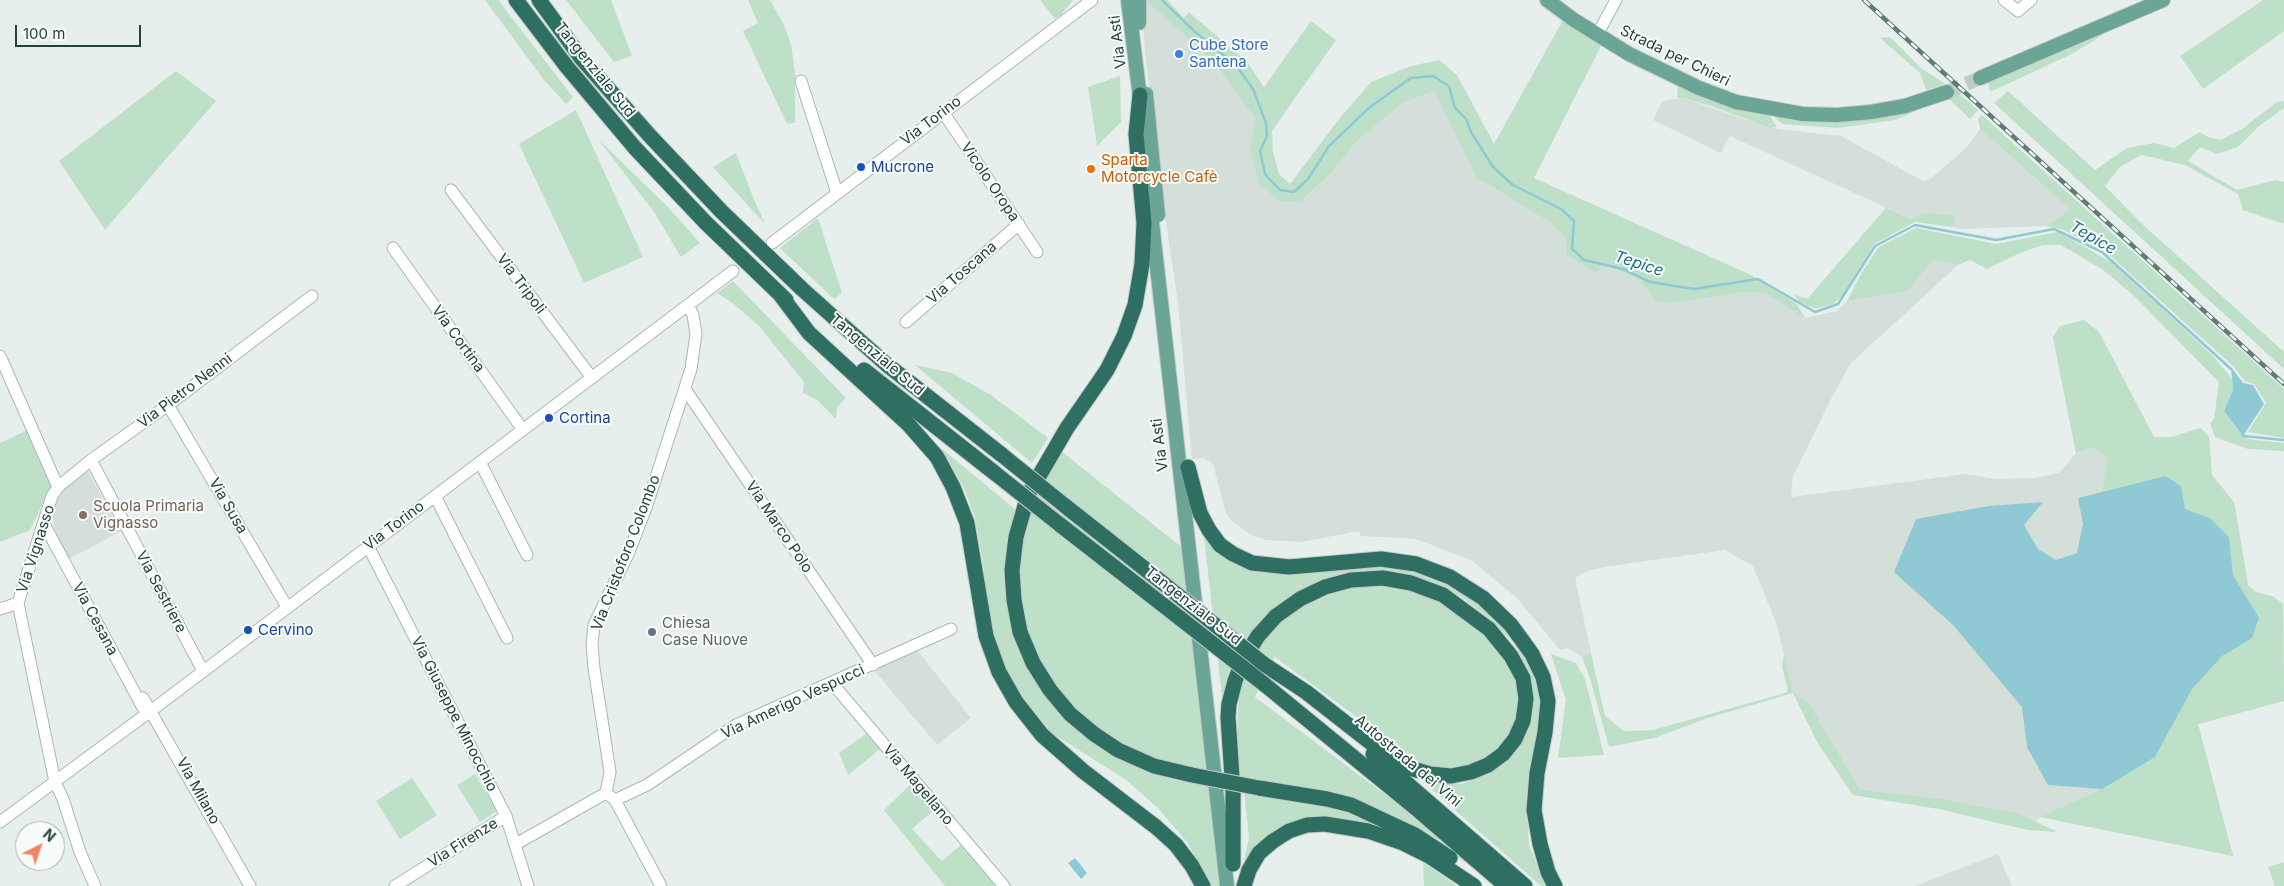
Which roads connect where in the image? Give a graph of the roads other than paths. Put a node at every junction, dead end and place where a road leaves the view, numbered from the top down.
1 (516, 0) edge
2 (539, 0) edge
3 (1084, 0) edge
4 (1131, 0) edge
5 (1547, 0) edge
6 (1616, 0) edge
7 (2004, 0) edge
8 (2031, 0) edge
9 (2163, 0) edge
10 (1597, 35) junction
11 (1980, 78) tunnel mouth
12 (801, 81) dead end
13 (1947, 92) tunnel mouth
14 (1140, 95) junction
15 (943, 112) junction
16 (451, 190) dead end
17 (837, 193) junction
18 (1019, 224) junction
19 (772, 243) dead end
20 (393, 248) dead end
21 (1037, 252) dead end
22 (733, 271) dead end
23 (779, 294) junction
24 (312, 296) dead end
25 (688, 305) junction
26 (906, 322) dead end
27 (0, 356) edge
28 (592, 378) junction
29 (685, 389) junction
30 (168, 405) junction
31 (523, 430) junction
32 (91, 460) junction
33 (480, 462) junction
34 (1188, 467) junction
35 (58, 487) junction
36 (435, 496) junction
37 (44, 524) junction
38 (368, 546) junction
39 (527, 555) dead end
40 (18, 603) junction
41 (287, 607) junction
42 (0, 609) edge
43 (952, 629) dead end
44 (507, 638) dead end
45 (873, 665) junction
46 (1265, 665) junction
47 (203, 671) junction
48 (832, 684) junction
49 (1264, 684) joint
50 (143, 698) dead end
51 (149, 712) junction
52 (55, 782) junction
53 (610, 796) junction
54 (506, 816) junction
55 (0, 822) edge
56 (516, 844) junction
57 (1233, 864) junction
58 (95, 886) edge
59 (250, 886) edge
60 (395, 886) edge
61 (528, 886) edge
62 (660, 886) edge
63 (1004, 886) edge
64 (1203, 886) edge
65 (1227, 886) edge
66 (1236, 886) edge
67 (1244, 886) edge
68 (1474, 886) edge
69 (1487, 886) edge
70 (1506, 886) edge
71 (1525, 886) edge
72 (1555, 886) edge

1 - 23 highway, Tangenziale Sud
2 - 46 highway, Tangenziale Sud, bridge
3 - 15 street, Via Torino
4 - 14 main road, Via Asti
4 - 34 main road, Via Asti
5 - 10 main road, Strada per Chieri
6 - 10 street
7 - 8 street
9 - 11 main road
10 - 13 main road, Strada per Chieri
12 - 17 street
14 - 65 main road, Via Asti
14 - 69 highway, bridge
15 - 17 street, Via Torino
15 - 18 street, Vicolo Oropa
16 - 28 street, Via Tripoli
17 - 19 street, Via Torino
18 - 21 street, Vicolo Oropa
18 - 26 street, Via Toscana
20 - 31 street, Via Cortina
22 - 25 street, Via Torino
23 - 49 highway, Tangenziale Sud, bridge
23 - 64 highway
24 - 30 street, Via Pietro Nenni
25 - 28 street, Via Torino
25 - 29 street, Via Cristoforo Colombo
27 - 35 street, Via Vignasso
28 - 31 street, Via Torino
29 - 45 street, Via Marco Polo
29 - 53 street, Via Cristoforo Colombo
30 - 32 street, Via Pietro Nenni
30 - 41 street, Via Susa
31 - 33 street, Via Torino
32 - 35 street, Via Pietro Nenni
32 - 47 street, Via Sestriere
33 - 36 street, Via Torino
33 - 39 street
34 - 57 main road, Via Asti
34 - 72 highway
35 - 37 street, Via Vignasso
36 - 38 street, Via Torino
36 - 44 street
37 - 40 street, Via Vignasso
37 - 51 street, Via Cesana
38 - 41 street, Via Torino
38 - 54 street, Via Giuseppe Minocchio
40 - 42 street
40 - 52 street, Via Vignasso
41 - 47 street, Via Torino
43 - 45 street, Via Amerigo Vespucci
45 - 48 street, Via Amerigo Vespucci
46 - 57 highway
46 - 71 highway, Autostrada dei Vini
47 - 51 street, Via Torino
48 - 53 street, Via Amerigo Vespucci
48 - 63 street, Via Magellano
49 - 70 highway, Autostrada dei Vini
50 - 51 street, Via Milano
51 - 52 street, Via Torino
51 - 59 street, Via Milano
52 - 55 street, Via Torino
52 - 58 street, Via Vignasso
53 - 56 street
53 - 62 street
54 - 56 street, Via Giuseppe Minocchio
54 - 60 street, Via Firenze
56 - 61 street, Via Giuseppe Minocchio
57 - 66 main road, Via Asti
67 - 68 highway

